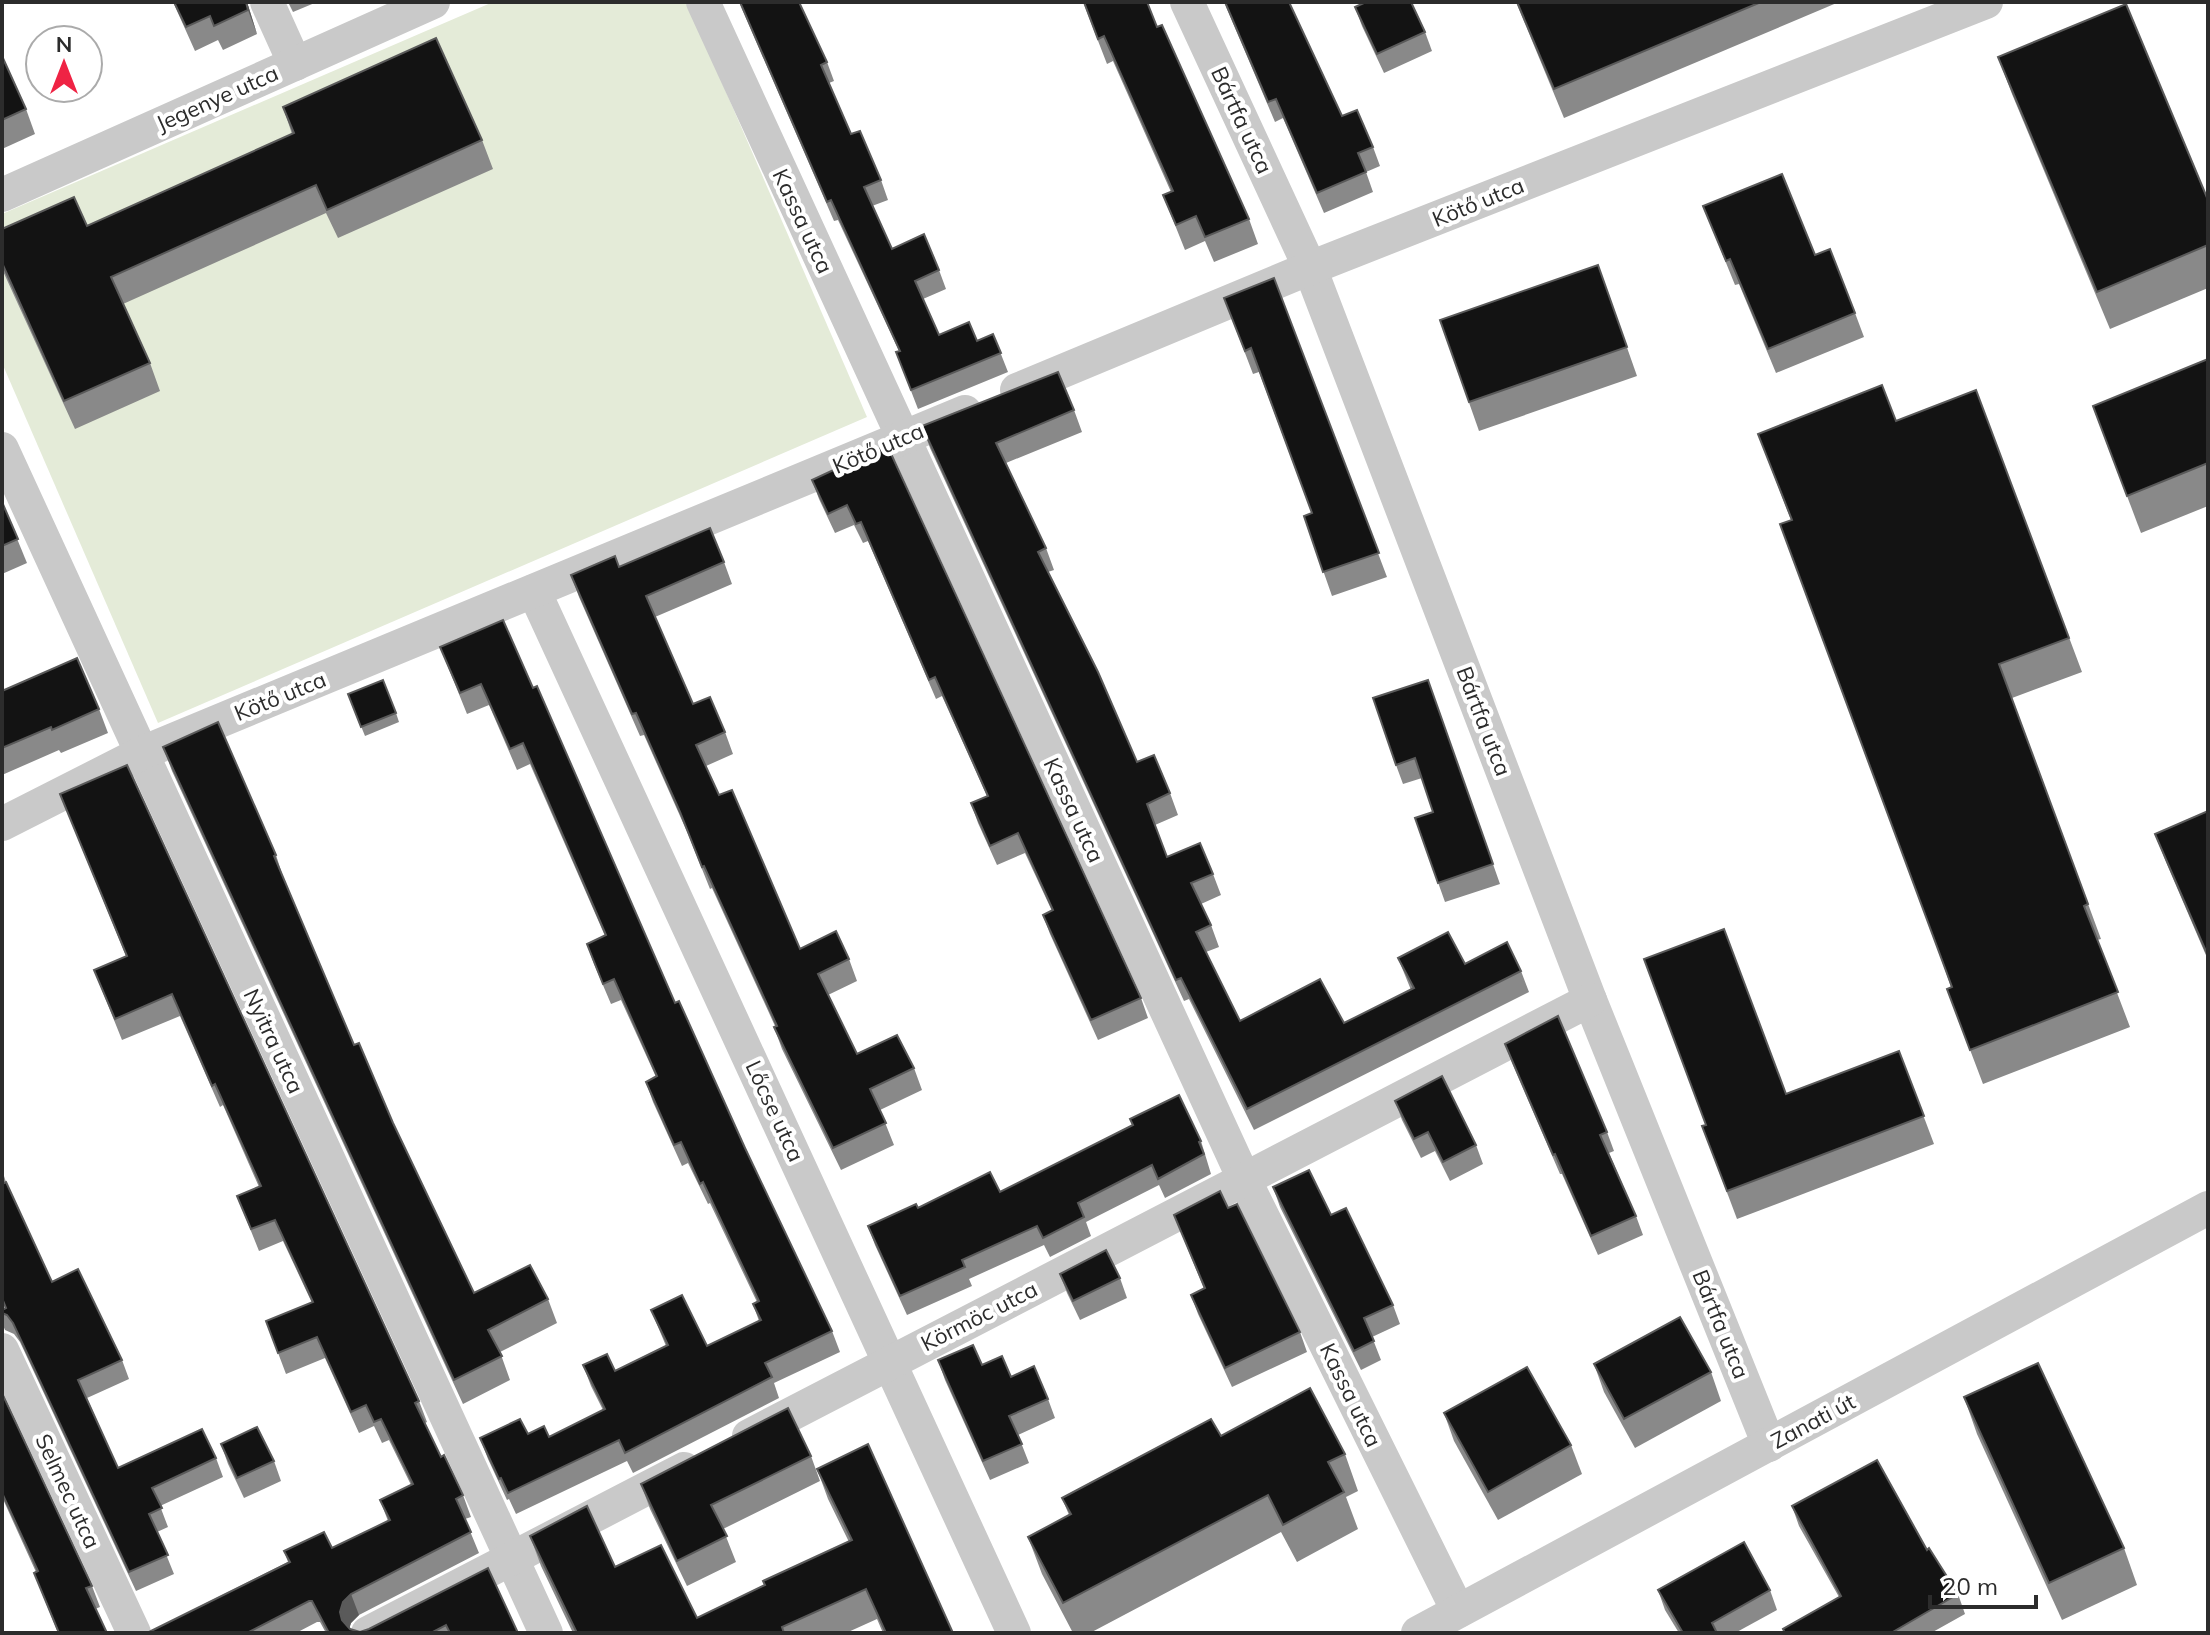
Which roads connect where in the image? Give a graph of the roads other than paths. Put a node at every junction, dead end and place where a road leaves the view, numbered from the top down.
1 (267, 2) edge
2 (433, 2) edge
3 (703, 2) edge
4 (1187, 2) edge
5 (1986, 2) edge
6 (295, 64) junction
7 (2, 195) edge
8 (1310, 268) junction
9 (902, 438) junction
10 (2, 449) edge
11 (534, 591) junction
12 (142, 753) junction
13 (2, 824) edge
14 (1590, 1000) junction
15 (1244, 1179) junction
16 (2208, 1208) edge
17 (2, 1350) edge
18 (891, 1362) junction
19 (1769, 1445) junction
20 (512, 1559) junction
21 (1458, 1611) junction
22 (134, 1633) edge
23 (368, 1633) edge
24 (546, 1633) edge
25 (1014, 1633) edge
26 (1418, 1633) edge

1 - 6 street
2 - 6 street, Jegenye utca
3 - 9 street, Kassa utca
4 - 8 street, Bártfa utca
5 - 8 street, Kötő utca
6 - 7 street, Jegenye utca
8 - 9 street, Kötő utca
8 - 14 street, Bártfa utca
9 - 11 street, Kötő utca
9 - 15 street, Kassa utca
10 - 12 street, Nyitra utca
11 - 12 street, Kötő utca
11 - 18 street, Lőcse utca
12 - 13 street, Kötő utca
12 - 20 street, Nyitra utca
14 - 15 street, Körmöc utca
14 - 19 street, Bártfa utca
15 - 18 street, Körmöc utca
15 - 21 street, Kassa utca
16 - 19 street, Zanati út
17 - 22 street, Selmec utca
18 - 20 street, Körmöc utca
18 - 25 street, Lőcse utca
19 - 21 street, Zanati út
20 - 23 street, Körmöc utca
20 - 24 street, Nyitra utca
21 - 26 street, Zanati út

